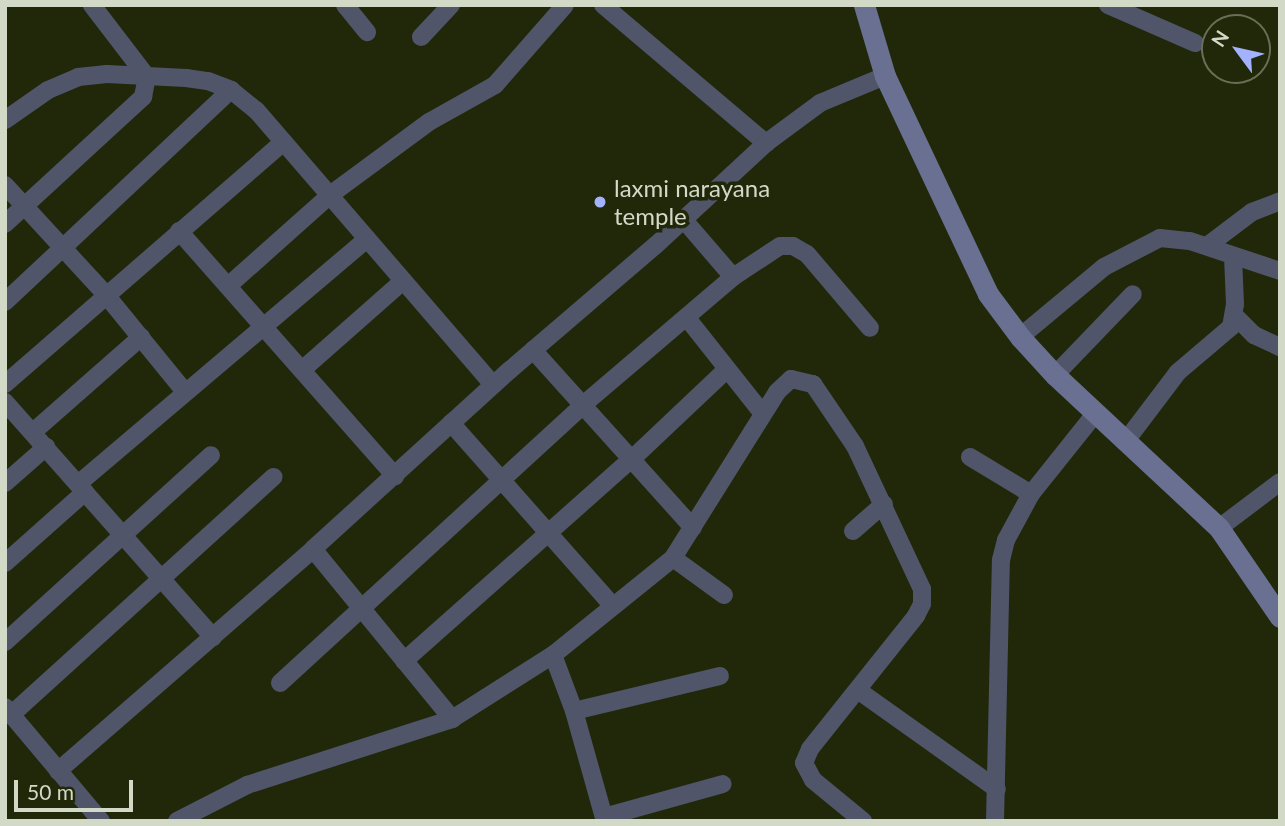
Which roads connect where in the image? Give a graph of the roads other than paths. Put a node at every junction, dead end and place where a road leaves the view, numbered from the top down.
1 (92, 5) edge
2 (345, 5) edge
3 (451, 5) edge
4 (565, 5) edge
5 (603, 5) edge
6 (864, 5) edge
7 (1108, 5) edge
8 (367, 33) dead end
9 (421, 37) dead end
10 (1195, 43) dead end
11 (884, 71) junction
12 (146, 77) junction
13 (231, 90) junction
14 (5, 120) edge
15 (283, 142) junction
16 (766, 143) junction
17 (5, 184) edge
18 (331, 195) junction
19 (1280, 201) edge
20 (25, 206) junction
21 (684, 220) junction
22 (5, 223) edge
23 (179, 231) junction
24 (367, 239) junction
25 (1207, 246) junction
26 (64, 249) junction
27 (1233, 256) junction
28 (1280, 271) edge
29 (733, 277) junction
30 (404, 281) junction
31 (228, 286) junction
32 (1132, 294) dead end
33 (106, 295) junction
34 (5, 302) edge
35 (1235, 316) junction
36 (687, 318) junction
37 (264, 326) junction
38 (870, 328) dead end
39 (141, 337) junction
40 (1020, 337) junction
41 (1280, 346) edge
42 (533, 350) junction
43 (727, 369) junction
44 (302, 370) junction
45 (1055, 374) junction
46 (5, 384) edge
47 (493, 385) junction
48 (186, 392) junction
49 (5, 402) edge
50 (584, 404) junction
51 (763, 414) junction
52 (1094, 415) junction
53 (452, 424) junction
54 (33, 432) junction
55 (1125, 442) junction
56 (46, 447) junction
57 (211, 455) dead end
58 (970, 457) dead end
59 (633, 458) junction
60 (394, 476) junction
61 (273, 477) dead end
62 (502, 480) junction
63 (5, 482) edge
64 (1280, 482) edge
65 (82, 488) junction
66 (1031, 494) junction
67 (884, 504) junction
68 (693, 528) junction
69 (1219, 528) junction
70 (853, 531) dead end
71 (121, 534) junction
72 (548, 534) junction
73 (313, 549) junction
74 (673, 558) junction
75 (5, 563) edge
76 (163, 580) junction
77 (724, 594) dead end
78 (612, 605) junction
79 (362, 608) junction
80 (1280, 617) edge
81 (213, 637) junction
82 (5, 642) edge
83 (553, 655) junction
84 (404, 661) junction
85 (720, 676) dead end
86 (280, 683) dead end
87 (859, 691) junction
88 (8, 711) edge
89 (574, 711) junction
90 (452, 719) junction
91 (58, 771) junction
92 (723, 784) dead end
93 (997, 789) junction
94 (207, 815) edge
95 (605, 819) edge
96 (101, 821) edge
97 (177, 821) edge
98 (863, 821) edge
99 (995, 821) edge

1 - 12 street
2 - 8 street
3 - 9 street
4 - 18 street
5 - 16 street
6 - 11 street
7 - 10 street
11 - 16 street
11 - 40 street
12 - 13 street
12 - 14 street
12 - 20 street
13 - 15 street
13 - 26 street
15 - 18 street
15 - 23 street
16 - 21 street
17 - 20 street
18 - 24 street
18 - 31 street
19 - 25 street
20 - 22 street
20 - 26 street
21 - 29 street
21 - 42 street
23 - 31 street
23 - 33 street
24 - 30 street
24 - 37 street
25 - 27 street
25 - 40 street
26 - 33 street
26 - 34 street
27 - 28 street
27 - 35 street
29 - 36 street
29 - 38 street
30 - 44 street
30 - 47 street
31 - 37 street
32 - 45 street
33 - 39 street
33 - 46 street
35 - 41 street
35 - 55 street
36 - 43 street
36 - 50 street
37 - 44 street
37 - 48 street
39 - 48 street
39 - 54 street
40 - 45 street
42 - 47 street
42 - 50 street
43 - 51 street
43 - 59 street
44 - 60 street
45 - 52 street
47 - 53 street
48 - 65 street
49 - 54 street
50 - 59 street
50 - 62 street
51 - 67 street
51 - 68 street
52 - 55 street
52 - 66 street
53 - 60 street
53 - 62 street
54 - 56 street
55 - 69 street
56 - 63 street
56 - 65 street
57 - 71 street
58 - 66 street
59 - 68 street
59 - 72 street
60 - 73 street
61 - 76 street
62 - 72 street
62 - 79 street
64 - 69 street
65 - 71 street
65 - 75 street
66 - 93 street
67 - 70 street
67 - 87 street
68 - 74 street
69 - 80 street
71 - 76 street
71 - 82 street
72 - 78 street
72 - 84 street
73 - 79 street
73 - 81 street
74 - 77 street
74 - 78 street
76 - 81 street
76 - 88 street
78 - 83 street
79 - 84 street
79 - 86 street
81 - 91 street
83 - 89 street
83 - 90 street
84 - 90 street
85 - 89 street
87 - 93 street
87 - 98 street
88 - 91 street
89 - 95 street
90 - 94 street
91 - 96 street
92 - 95 street
93 - 99 street
94 - 97 street

